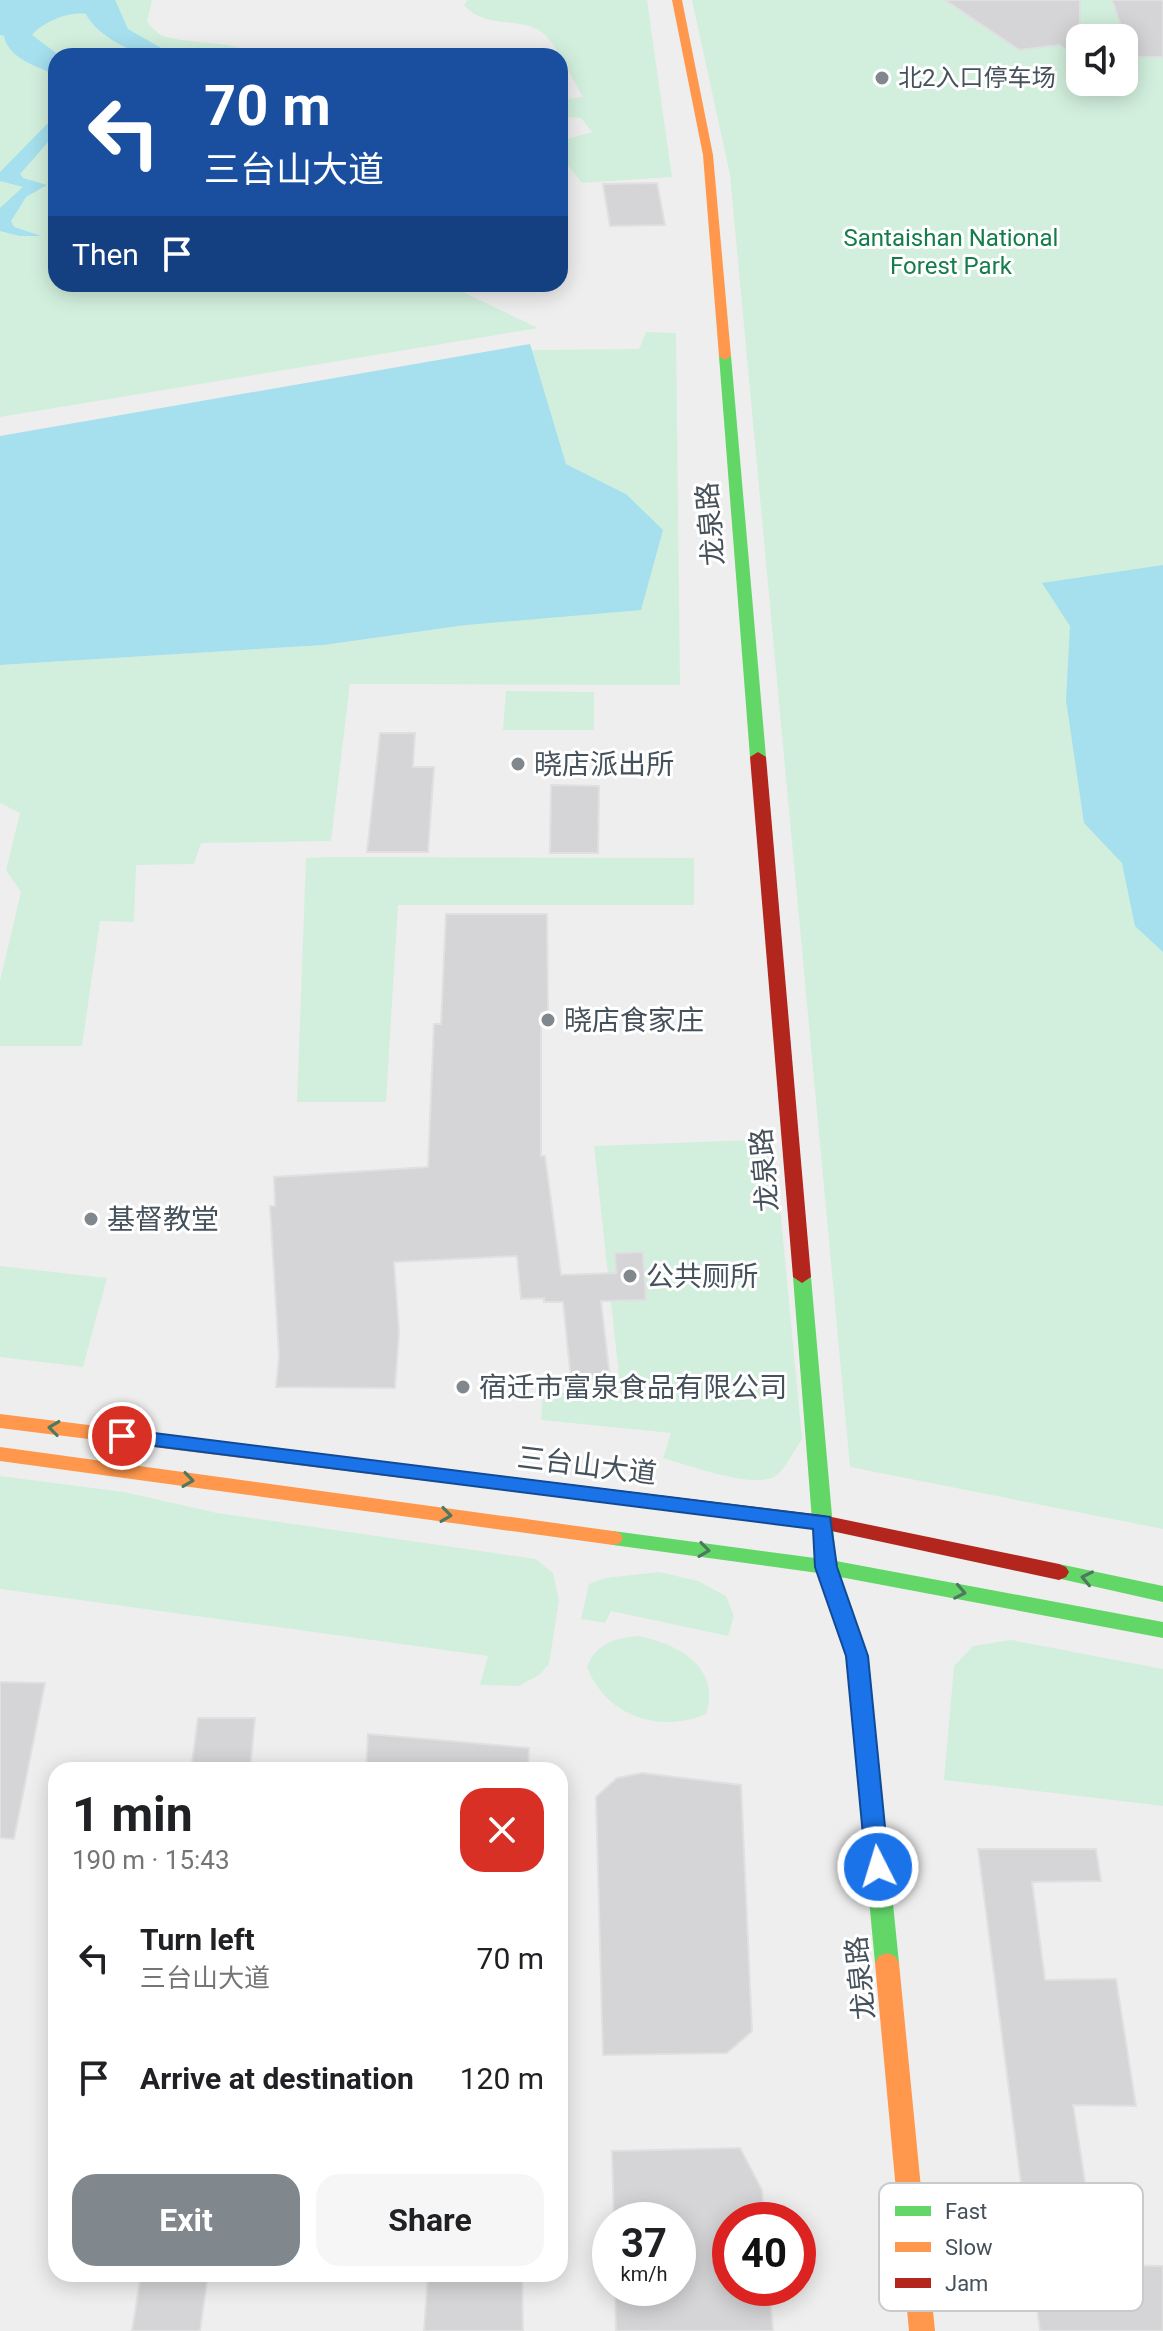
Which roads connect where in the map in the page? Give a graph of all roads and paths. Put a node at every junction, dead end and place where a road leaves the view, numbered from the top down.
1 (677, 0) edge
2 (0, 1421) edge
3 (0, 1454) edge
4 (822, 1522) junction
5 (826, 1567) junction
6 (1163, 1594) edge
7 (1163, 1630) edge
8 (908, 2183) edge
9 (920, 2311) edge
10 (922, 2331) edge

1 - 4 street, 龙泉路
4 -> 2 street, 三台山大道
3 -> 5 street
4 - 5 street, 龙泉路
6 -> 4 street, 三台山大道
5 -> 7 street
5 - 8 street, 龙泉路
9 - 10 street, 龙泉路

